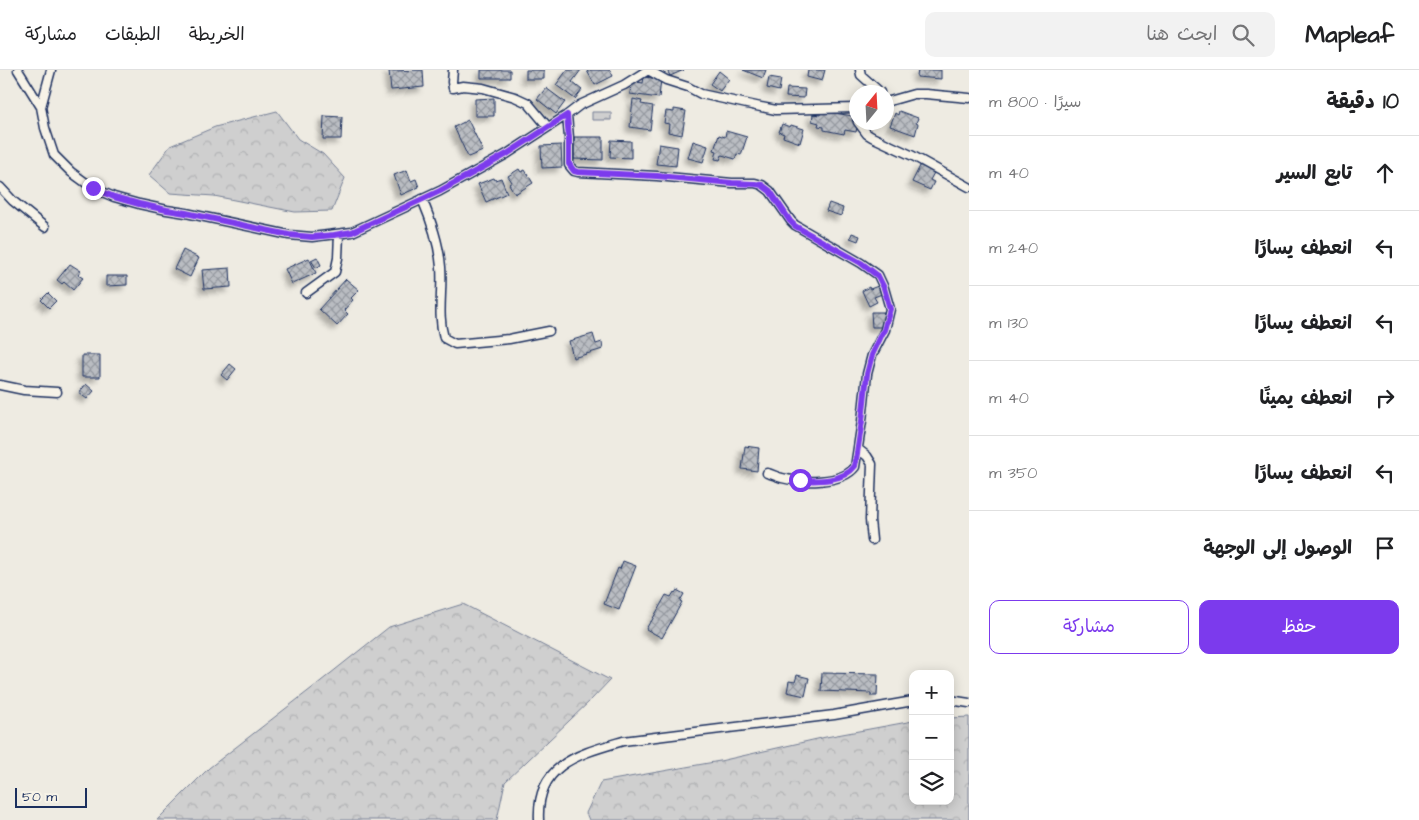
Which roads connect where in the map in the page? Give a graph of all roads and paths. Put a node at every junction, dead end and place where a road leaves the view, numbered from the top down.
1 (18, 70) edge
2 (51, 70) edge
3 (453, 70) edge
4 (648, 70) edge
5 (860, 70) edge
6 (872, 85) edge
7 (969, 98) edge
8 (894, 99) edge
9 (41, 107) junction
10 (849, 108) edge
11 (567, 115) junction
12 (548, 127) junction
13 (864, 130) edge
14 (0, 187) edge
15 (969, 187) edge
16 (422, 198) junction
17 (45, 227) dead end
18 (339, 234) junction
19 (306, 293) dead end
20 (549, 331) dead end
21 (0, 384) edge
22 (57, 392) dead end
23 (858, 449) junction
24 (767, 473) dead end
25 (872, 540) dead end
26 (954, 701) edge
27 (909, 702) edge
28 (969, 703) edge
29 (539, 820) edge

1 - 9 street
2 - 9 street
3 - 12 street
4 - 10 street
4 - 11 street
5 - 6 street
7 - 8 street
9 - 18 street
11 - 12 street
11 - 23 street
12 - 16 street
13 - 15 street
14 - 17 street
16 - 18 street
16 - 20 street
18 - 19 street
21 - 22 street
23 - 24 street
23 - 25 street
26 - 28 street
27 - 29 street

